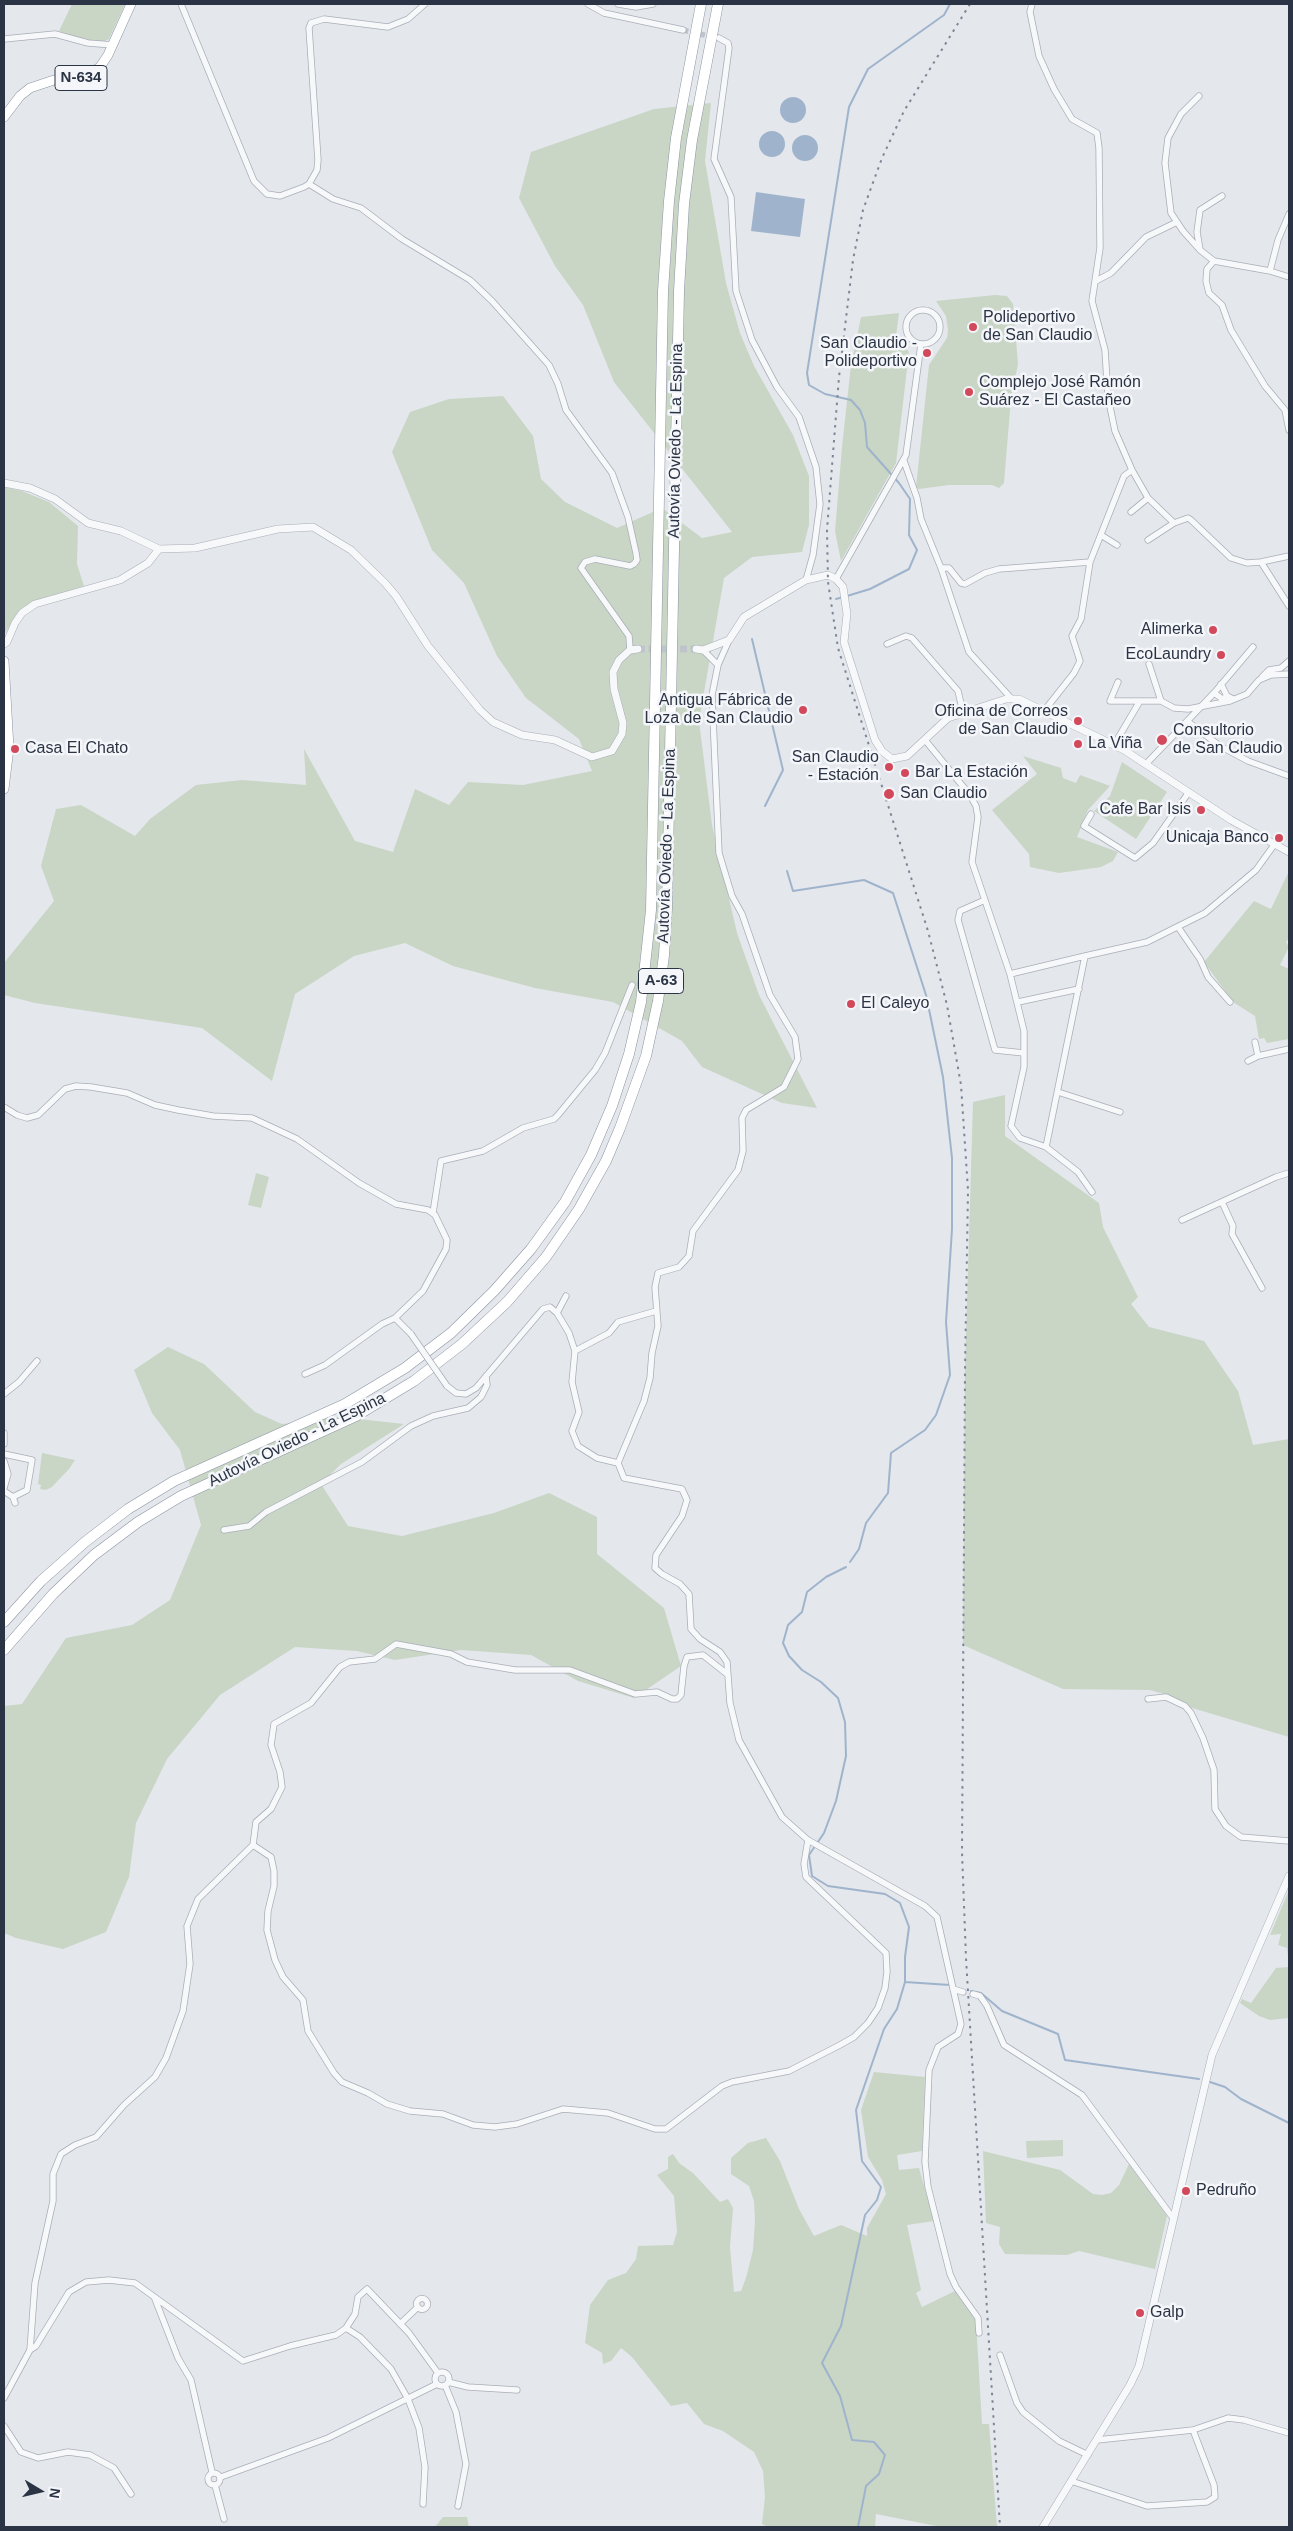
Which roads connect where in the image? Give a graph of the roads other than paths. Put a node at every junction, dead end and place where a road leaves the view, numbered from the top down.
1 (131, 4) edge
2 (181, 4) edge
3 (425, 4) edge
4 (588, 4) edge
5 (618, 4) edge
6 (653, 4) edge
7 (701, 4) edge
8 (718, 4) edge
9 (1032, 4) edge
10 (683, 30) tunnel mouth
11 (719, 38) dead end
12 (4, 39) edge
13 (113, 45) junction
14 (1199, 96) dead end
15 (4, 117) edge
16 (309, 184) junction
17 (1222, 196) dead end
18 (1289, 214) edge
19 (1177, 222) junction
20 (1200, 250) junction
21 (1214, 262) junction
22 (1270, 271) junction
23 (1289, 277) edge
24 (1096, 281) junction
25 (921, 344) junction
26 (1289, 430) edge
27 (904, 460) junction
28 (1132, 470) junction
29 (4, 484) edge
30 (1148, 498) junction
31 (1131, 512) dead end
32 (1174, 523) junction
33 (1101, 535) junction
34 (1148, 540) dead end
35 (1117, 545) dead end
36 (159, 548) junction
37 (1289, 556) edge
38 (1090, 562) junction
39 (1261, 562) junction
40 (941, 568) junction
41 (836, 579) junction
42 (806, 580) junction
43 (1289, 606) edge
44 (729, 640) junction
45 (4, 644) edge
46 (887, 644) dead end
47 (1253, 647) dead end
48 (634, 649) joint
49 (700, 649) joint
50 (4, 661) edge
51 (1289, 661) edge
52 (1148, 664) dead end
53 (718, 665) junction
54 (1289, 674) edge
55 (1259, 680) junction
56 (1118, 682) dead end
57 (1221, 684) junction
58 (1214, 692) junction
59 (1011, 698) junction
60 (1234, 699) junction
61 (1140, 701) junction
62 (1160, 701) junction
63 (1218, 704) junction
64 (1200, 706) junction
65 (1044, 711) junction
66 (963, 712) junction
67 (1187, 721) junction
68 (925, 740) junction
69 (1114, 745) junction
70 (1146, 764) junction
71 (1289, 776) edge
72 (4, 789) edge
73 (1189, 792) junction
74 (1091, 814) dead end
75 (1274, 845) junction
76 (1289, 852) edge
77 (985, 900) junction
78 (1178, 927) junction
79 (1085, 956) junction
80 (1010, 974) junction
81 (632, 986) dead end
82 (1079, 989) junction
83 (1018, 1002) junction
84 (1230, 1002) dead end
85 (1255, 1042) dead end
86 (1289, 1050) edge
87 (1024, 1053) junction
88 (1258, 1056) junction
89 (1248, 1061) dead end
90 (1058, 1092) junction
91 (4, 1107) edge
92 (1120, 1112) dead end
93 (1046, 1147) junction
94 (1289, 1173) edge
95 (1092, 1192) dead end
96 (1222, 1202) junction
97 (433, 1213) junction
98 (1182, 1220) dead end
99 (1262, 1288) dead end
100 (566, 1296) dead end
101 (656, 1311) junction
102 (557, 1314) junction
103 (394, 1318) junction
104 (575, 1351) junction
105 (37, 1361) dead end
106 (305, 1374) dead end
107 (486, 1376) junction
108 (4, 1394) edge
109 (4, 1433) edge
110 (4, 1444) edge
111 (4, 1454) edge
112 (4, 1460) edge
113 (618, 1463) junction
114 (4, 1489) edge
115 (224, 1530) dead end
116 (4, 1622) edge
117 (4, 1650) edge
118 (727, 1674) junction
119 (1148, 1699) dead end
120 (811, 1841) junction
121 (1289, 1842) edge
122 (253, 1845) junction
123 (1289, 1876) edge
124 (954, 1989) junction
125 (963, 1992) dead end
126 (973, 1994) dead end
127 (1173, 2218) junction
128 (155, 2299) junction
129 (418, 2307) dead end
130 (400, 2324) junction
131 (346, 2328) junction
132 (979, 2333) dead end
133 (30, 2350) junction
134 (1000, 2356) dead end
135 (438, 2373) junction
136 (437, 2384) junction
137 (447, 2384) junction
138 (517, 2390) dead end
139 (4, 2398) edge
140 (408, 2399) junction
141 (4, 2426) edge
142 (1193, 2430) junction
143 (1289, 2433) edge
144 (1097, 2440) junction
145 (1088, 2455) junction
146 (212, 2472) junction
147 (221, 2477) junction
148 (1071, 2481) junction
149 (215, 2485) junction
150 (131, 2494) dead end
151 (423, 2504) dead end
152 (458, 2506) dead end
153 (224, 2519) dead end
154 (1043, 2527) edge

1 - 13 highway, N-634
2 - 16 street
3 - 16 street
4 - 10 street
5 - 6 street
7 - 116 highway, Autovía Oviedo - La Espina / A-63
8 - 117 highway, Autovía Oviedo - La Espina / A-63
9 - 24 street
11 - 42 street
12 - 13 street
13 - 15 highway, N-634
14 - 19 street
16 - 48 street
17 - 20 street
18 - 22 street
19 - 20 street
19 - 24 street
20 - 21 street
21 - 22 street
21 - 26 street
22 - 23 street
24 - 28 street
25 - 25 street
25 - 27 street
27 - 40 street
27 - 41 street
28 - 30 street
28 - 33 street
29 - 36 street
30 - 31 street
30 - 32 street
32 - 34 street
32 - 39 street
33 - 35 street
33 - 38 street
36 - 45 street
36 - 48 street
37 - 39 street
38 - 40 street
38 - 65 street
39 - 43 street
40 - 59 street
41 - 42 street
41 - 68 street
42 - 44 street
44 - 49 street
44 - 53 street
46 - 66 street
47 - 57 street
49 - 53 street
50 - 72 highway
51 - 55 street
52 - 62 street
53 - 101 street
54 - 55 street
55 - 60 street
56 - 61 street
57 - 58 street
57 - 60 street
58 - 60 street
58 - 63 street
58 - 64 street
59 - 65 street
59 - 66 street
60 - 63 street
61 - 62 street
61 - 69 street
62 - 64 street
63 - 64 street
64 - 67 street
65 - 69 street
66 - 68 street
67 - 70 street
67 - 71 street
68 - 77 street
69 - 70 street
70 - 73 street
73 - 74 street
73 - 75 street
75 - 76 street
75 - 78 street
77 - 80 street
77 - 87 street
78 - 79 street
78 - 84 street
79 - 80 street
79 - 82 street
80 - 83 street
81 - 97 street
82 - 83 street
82 - 90 street
83 - 87 street
85 - 88 street
86 - 88 street
87 - 93 street
88 - 89 street
90 - 92 street
90 - 93 street
91 - 97 street
93 - 95 street
94 - 96 street
96 - 98 street
96 - 99 street
97 - 103 street
100 - 102 street
101 - 104 street
101 - 113 street
102 - 104 street
102 - 107 street
103 - 106 street
103 - 107 street, bridge
104 - 113 street
105 - 108 street
107 - 115 street
109 - 110 street
111 - 114 street
112 - 114 street
113 - 118 street
118 - 120 street
118 - 122 street
119 - 121 street
120 - 122 street
120 - 124 street
122 - 133 street
123 - 127 street
124 - 125 street
124 - 132 street
126 - 127 street
127 - 144 street
128 - 131 street
128 - 133 street
128 - 146 street
129 - 130 street
130 - 131 street
130 - 135 street
131 - 140 street
133 - 139 street
134 - 145 street
135 - 136 street
135 - 137 street
136 - 137 street
136 - 140 street
137 - 138 street
137 - 152 street
140 - 147 street
140 - 151 street
141 - 150 street
142 - 143 street
142 - 144 street
142 - 148 street
144 - 145 street
145 - 148 street
146 - 147 street
146 - 149 street
147 - 149 street
148 - 154 street
149 - 153 street

